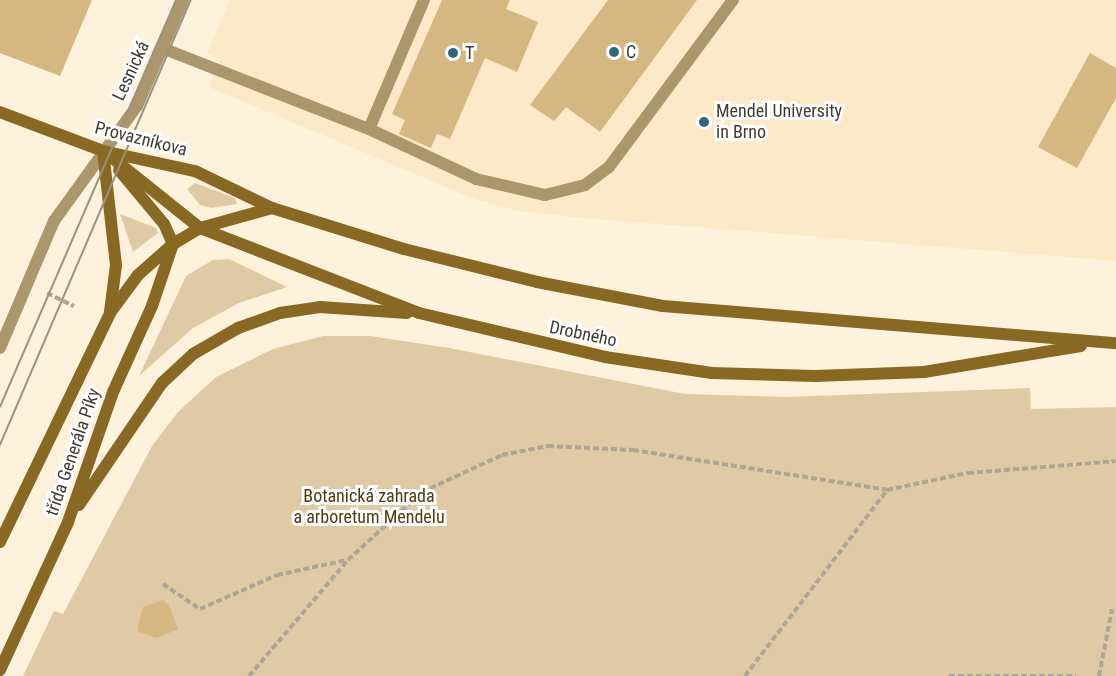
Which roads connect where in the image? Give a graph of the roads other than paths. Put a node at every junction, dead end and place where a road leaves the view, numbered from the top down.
1 (183, 0) edge
2 (424, 0) edge
3 (733, 0) edge
4 (162, 48) junction
5 (0, 112) edge
6 (369, 129) junction
7 (103, 151) junction
8 (272, 208) junction
9 (200, 228) junction
10 (172, 244) junction
11 (110, 313) junction
12 (419, 313) junction
13 (1100, 343) junction
14 (1116, 343) edge
15 (0, 348) edge
16 (68, 522) junction
17 (0, 542) edge
18 (0, 670) edge

1 - 4 street, Lesnická
2 - 6 street
3 - 6 street
4 - 6 street
4 - 7 street, Lesnická
5 - 7 main road, Provazníkova
7 - 8 main road, Provazníkova
7 - 9 main road, Drobného
7 - 10 main road
7 - 11 main road
7 - 15 street
8 - 9 main road, třída Generála Píky
8 - 13 main road, Drobného
9 - 10 main road, třída Generála Píky
9 - 12 main road, Drobného
10 - 11 main road, třída Generála Píky
10 - 16 main road, třída Generála Píky
11 - 17 main road, třída Generála Píky
12 - 13 main road, Drobného
12 - 16 main road
13 - 14 main road, Drobného
16 - 18 main road, třída Generála Píky

